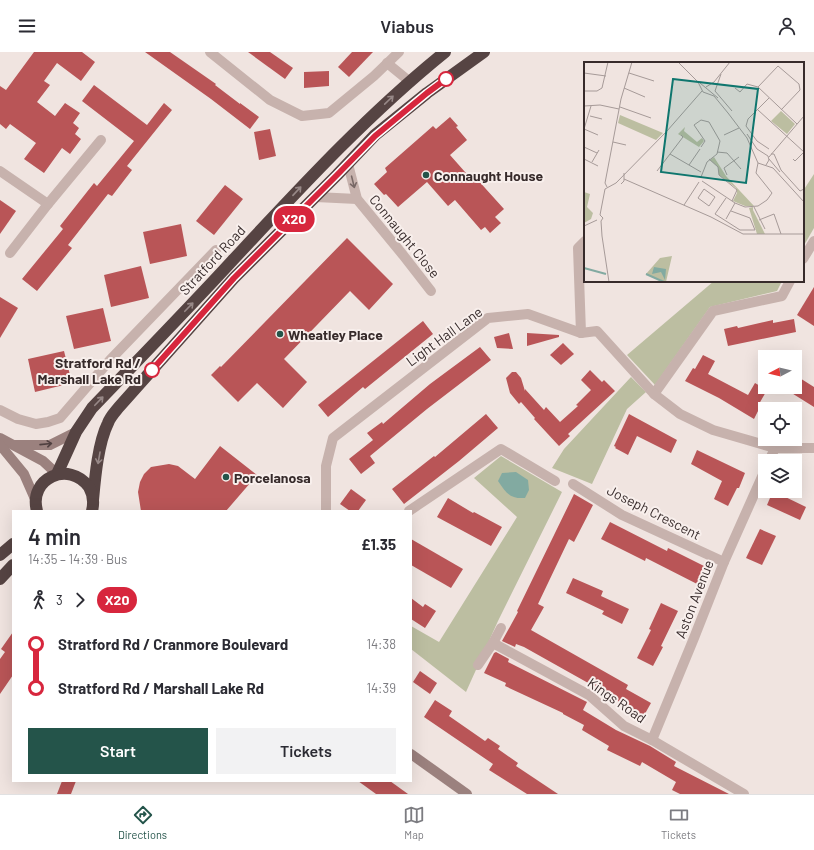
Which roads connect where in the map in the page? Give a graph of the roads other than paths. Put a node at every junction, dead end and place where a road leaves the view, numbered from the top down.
1 (210, 52) edge
2 (399, 52) edge
3 (445, 52) edge
4 (484, 52) edge
5 (387, 63) junction
6 (409, 81) junction
7 (101, 140) dead end
8 (348, 164) junction
9 (0, 171) edge
10 (316, 197) junction
11 (357, 199) junction
12 (48, 204) junction
13 (814, 240) edge
14 (584, 242) edge
15 (216, 250) dead end
16 (10, 253) dead end
17 (804, 258) edge
18 (789, 282) edge
19 (431, 291) dead end
20 (581, 332) junction
21 (654, 394) junction
22 (0, 410) edge
23 (76, 432) junction
24 (0, 438) edge
25 (0, 445) edge
26 (13, 445) junction
27 (775, 448) junction
28 (814, 448) edge
29 (772, 454) edge
30 (57, 474) junction
31 (555, 481) dead end
32 (573, 484) dead end
33 (758, 486) edge
34 (35, 507) edge
35 (93, 507) edge
36 (326, 510) edge
37 (410, 510) edge
38 (12, 545) edge
39 (0, 555) edge
40 (724, 562) junction
41 (12, 566) edge
42 (0, 578) edge
43 (501, 628) dead end
44 (493, 642) junction
45 (478, 665) dead end
46 (652, 740) junction
47 (412, 755) edge
48 (467, 794) edge
49 (744, 794) edge

1 - 5 street
2 - 5 street
3 - 6 highway, Stratford Road
4 - 8 highway, Stratford Road
5 - 6 street
23 -> 6 highway, Stratford Road
7 - 12 street
8 - 10 highway, Stratford Road
8 -> 11 street, Connaught Close
9 - 12 street
10 - 11 street, Connaught Close
10 -> 35 highway, Stratford Road
11 - 19 street, Connaught Close
12 - 16 street
13 - 17 street
14 - 20 street
15 - 22 street
18 - 21 street
20 - 21 street, Light Hall Lane
20 - 36 street, Light Hall Lane
21 - 27 street, Light Hall Lane
26 -> 23 main road
23 - 30 highway, Stratford Road
24 - 26 main road
25 - 34 main road
26 - 30 main road
27 - 28 street, Light Hall Lane
27 - 29 street
30 - 34 highway
30 - 35 highway
31 - 37 street
32 - 40 street, Joseph Crescent
33 - 40 street, Aston Avenue
38 - 39 highway
40 - 46 street, Aston Avenue
41 - 42 highway
43 - 44 street
44 - 45 street
44 - 46 street, Kings Road
46 - 49 street, Kings Road
47 - 48 main road

